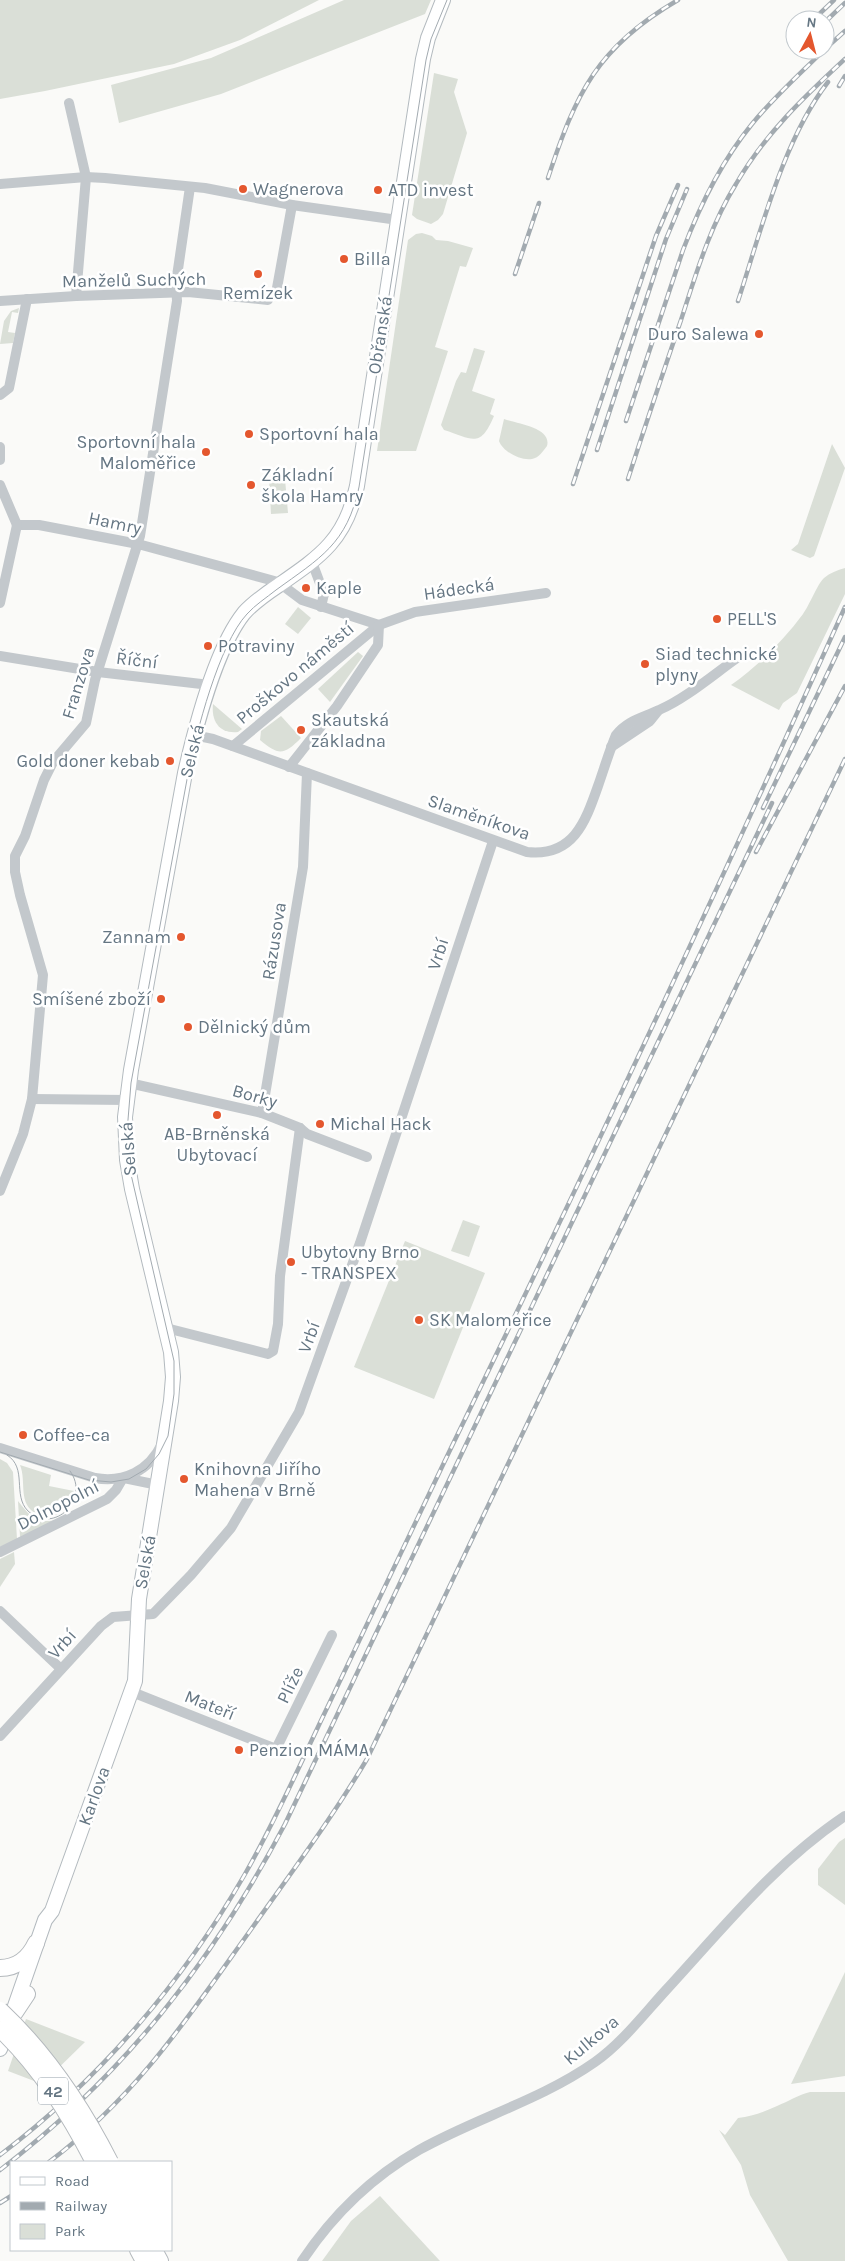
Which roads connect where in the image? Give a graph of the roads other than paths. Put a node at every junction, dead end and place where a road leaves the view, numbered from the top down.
1 (444, 0) edge
2 (69, 103) dead end
3 (86, 177) junction
4 (0, 184) edge
5 (190, 187) junction
6 (292, 205) junction
7 (398, 220) junction
8 (277, 288) dead end
9 (176, 293) junction
10 (76, 296) junction
11 (27, 299) junction
12 (268, 300) dead end
13 (0, 301) edge
14 (0, 394) edge
15 (0, 447) edge
16 (0, 460) edge
17 (0, 485) edge
18 (17, 525) junction
19 (138, 544) junction
20 (312, 562) junction
21 (282, 583) junction
22 (546, 593) dead end
23 (0, 603) edge
24 (321, 607) junction
25 (236, 624) joint
26 (379, 625) junction
27 (0, 656) edge
28 (737, 658) dead end
29 (98, 672) junction
30 (210, 685) junction
31 (194, 735) junction
32 (232, 746) junction
33 (289, 767) junction
34 (307, 773) junction
35 (493, 841) junction
36 (129, 1083) junction
37 (32, 1099) junction
38 (121, 1099) junction
39 (262, 1112) junction
40 (300, 1128) junction
41 (367, 1157) dead end
42 (0, 1191) edge
43 (166, 1328) junction
44 (164, 1441) junction
45 (0, 1448) edge
46 (123, 1478) junction
47 (158, 1485) junction
48 (0, 1552) edge
49 (0, 1611) edge
50 (138, 1616) junction
51 (332, 1635) dead end
52 (61, 1669) junction
53 (134, 1686) junction
54 (0, 1736) edge
55 (276, 1749) joint
56 (845, 1816) edge
57 (52, 1911) junction
58 (36, 1943) junction
59 (0, 1968) edge
60 (28, 1994) junction
61 (3, 2016) edge
62 (0, 2029) edge
63 (0, 2049) edge
64 (0, 2062) edge
65 (93, 2161) edge
66 (109, 2161) edge
67 (302, 2261) edge

1 - 7 main road, Obřanská
2 - 3 street
3 - 4 street
3 - 5 street
3 - 10 street
5 - 6 street
5 - 9 street, Franzova
6 - 7 street
6 - 8 street
7 - 20 main road, Obřanská
9 - 10 street, Manželů Suchých
9 - 12 street, Manželů Suchých
9 - 19 street, Franzova
10 - 11 street, Manželů Suchých
11 - 13 street, Manželů Suchých
11 - 14 street
15 - 16 street
17 - 18 street
18 - 19 street, Hamry
18 - 23 street
19 - 21 street, Hamry
19 - 29 street, Franzova
20 - 21 main road, Obřanská
20 - 24 street, Proškovo náměstí
21 - 24 street, Proškovo náměstí
21 - 25 main road, Obřanská
22 - 26 street, Hádecká
24 - 26 street, Proškovo náměstí
25 - 30 main road, Selská
26 - 32 street, Proškovo náměstí
26 - 33 street, Proškovo náměstí
27 - 29 street, Říční
28 - 35 street, Slaměníkova
29 - 30 street, Říční
29 - 37 street, Franzova
30 - 31 main road, Selská
31 - 32 street, Proškovo náměstí
31 - 36 main road, Selská
32 - 33 street, Proškovo náměstí
33 - 34 street, Proškovo náměstí
34 - 35 street, Slaměníkova
34 - 39 street, Rázusova
35 - 50 street, Vrbí
36 - 38 main road, Selská
36 - 39 street, Borky
37 - 38 street
37 - 42 street, Franzova
38 - 43 main road, Selská
39 - 40 street, Borky
40 - 41 street, Borky
40 - 43 street
43 - 44 main road, Selská
44 - 46 street, Dolnopolní
44 - 47 main road, Selská
45 - 46 street, Dolnopolní
46 - 47 street, Dolnopolní
46 - 48 street, Dolnopolní
47 - 50 main road, Selská
49 - 52 street
50 - 52 street, Vrbí
50 - 53 main road, Selská
51 - 55 street, Plíže
52 - 54 street, Vrbí
53 - 55 street, Mateří
53 - 57 main road, Karlova
56 - 67 street, Kulkova
57 - 58 main road, Karlova
57 - 60 main road, Karlova
58 - 59 highway
58 - 61 main road, Karlova
60 - 61 highway
60 - 64 main road, Karlova
61 - 63 main road, Karlova
61 - 66 highway, 42, bridge
62 - 65 highway, 42, bridge

